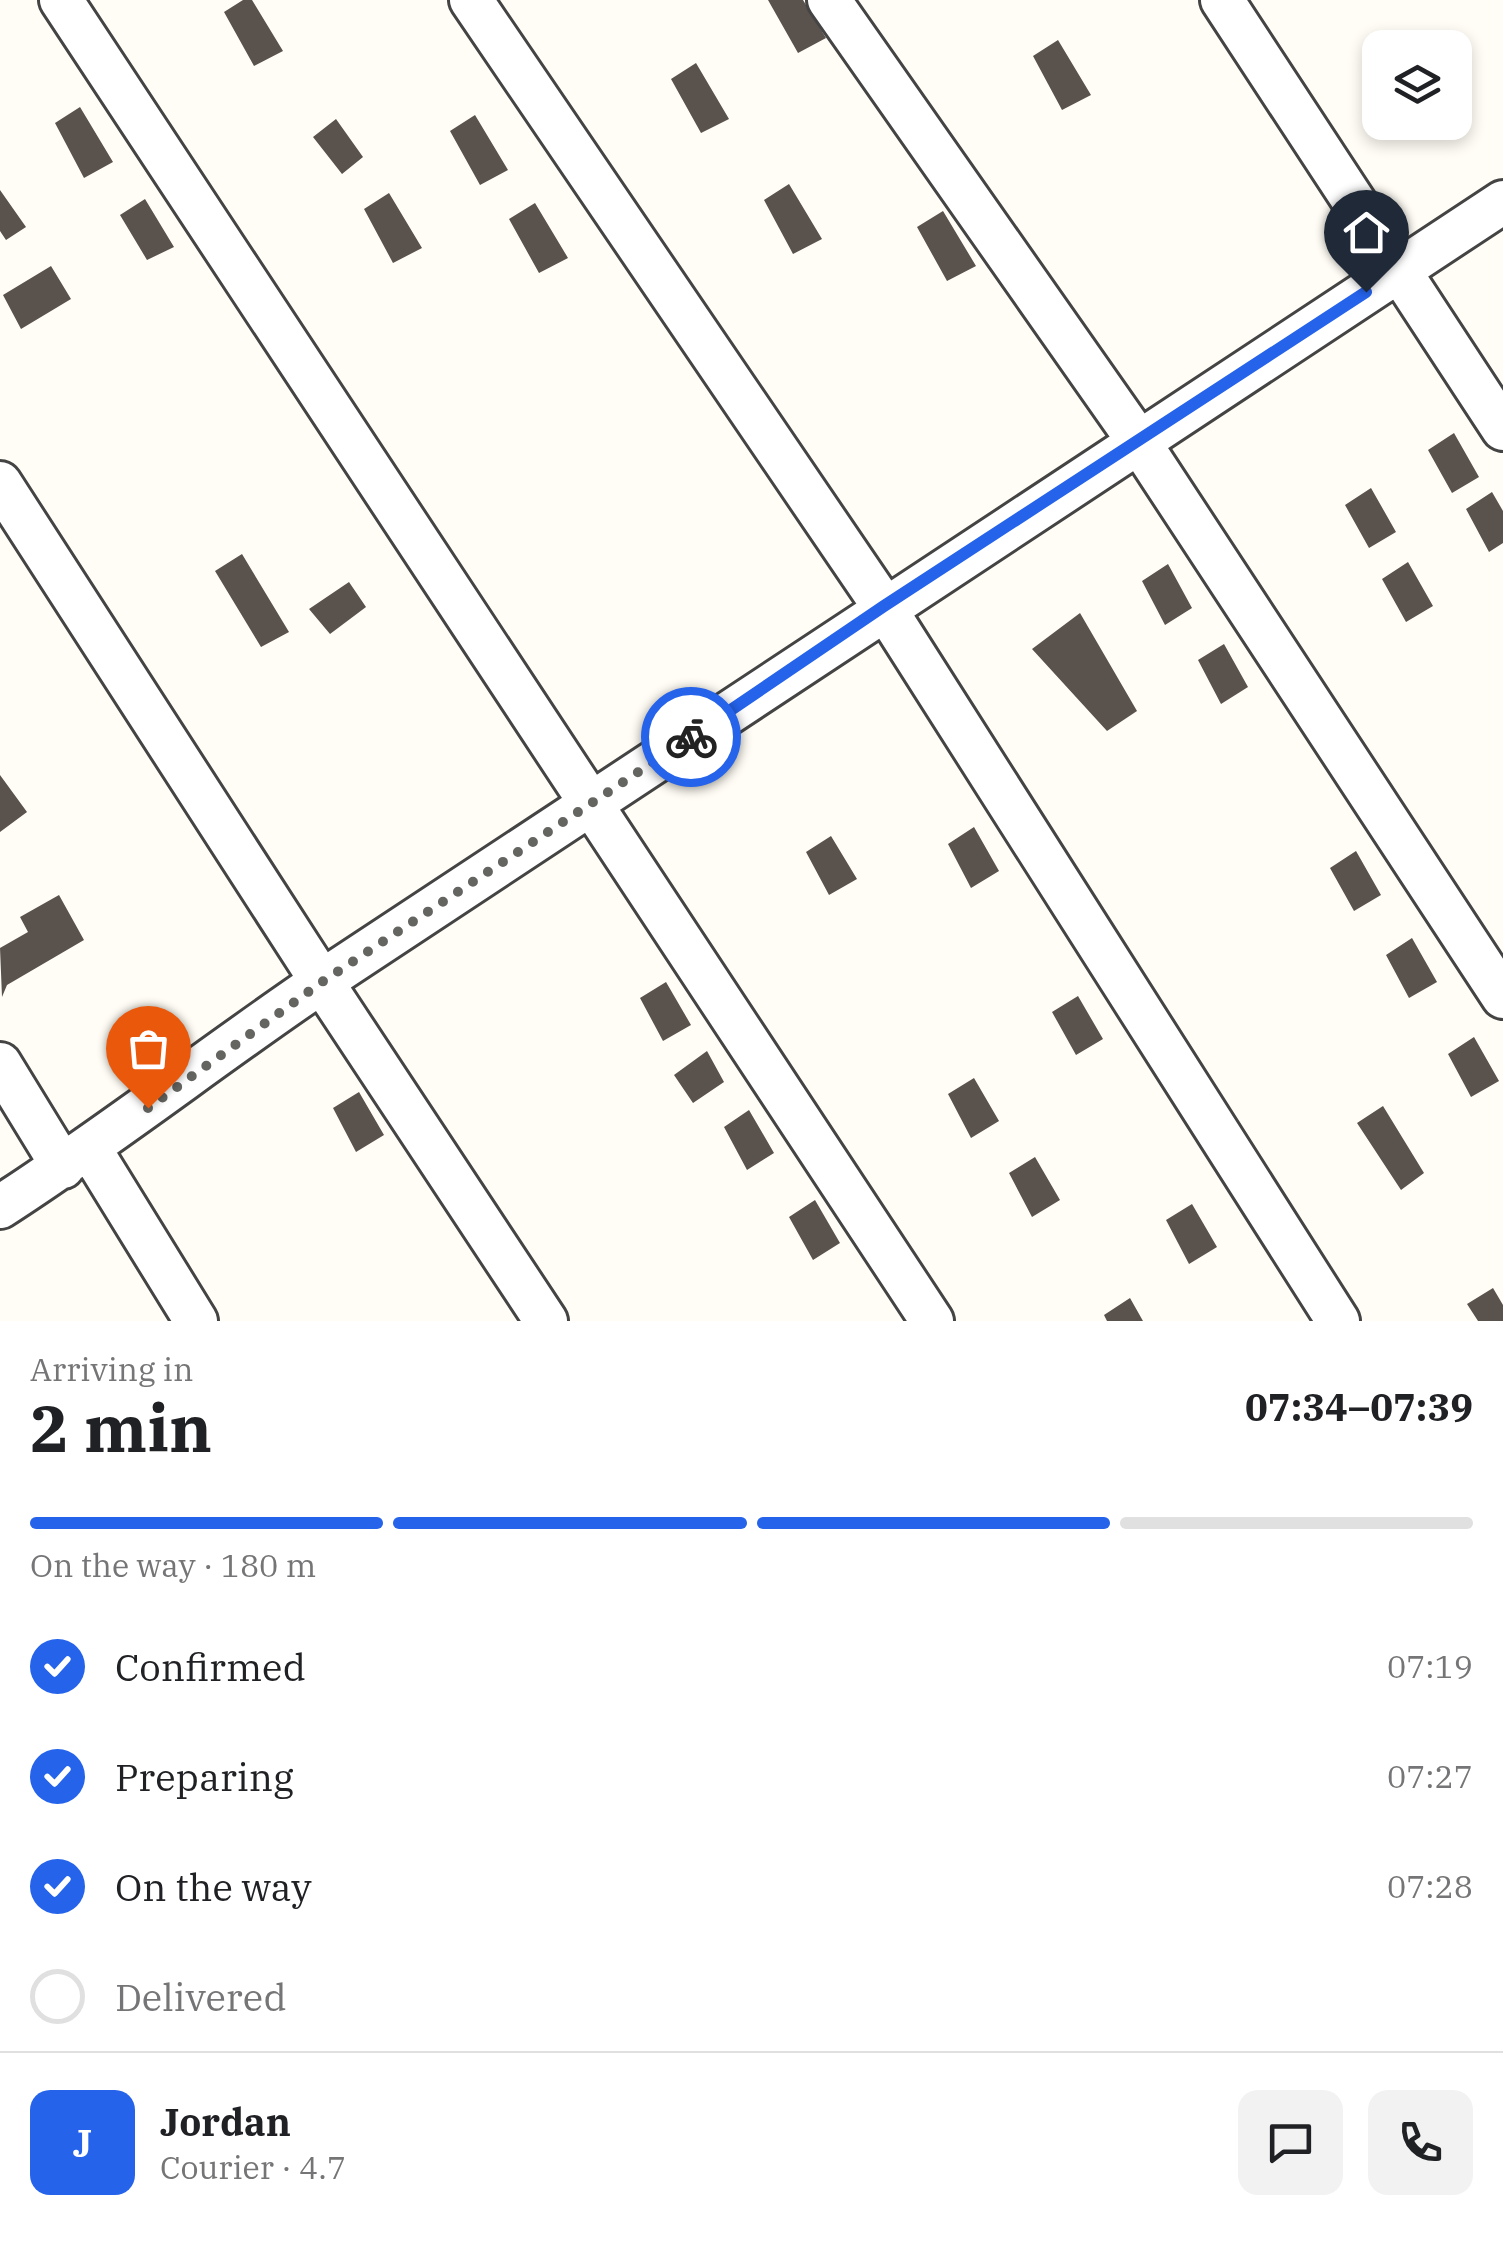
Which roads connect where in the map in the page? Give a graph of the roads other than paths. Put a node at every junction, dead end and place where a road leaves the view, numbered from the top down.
1 (61, 0) edge
2 (472, 0) edge
3 (829, 0) edge
4 (1222, 0) edge
5 (1503, 202) edge
6 (1398, 270) junction
7 (1503, 429) edge
8 (1139, 442) junction
9 (0, 483) edge
10 (884, 606) junction
11 (590, 805) junction
12 (322, 982) junction
13 (1503, 998) edge
14 (0, 1064) edge
15 (76, 1158) junction
16 (0, 1207) edge
17 (196, 1321) edge
18 (546, 1321) edge
19 (932, 1321) edge
20 (1338, 1321) edge

1 - 11 street
2 - 10 street
3 - 8 street
4 - 6 street
5 - 6 street
6 - 7 street
6 - 8 street
8 - 10 street
8 - 13 street
9 - 12 street
10 - 11 street
10 - 20 street
11 - 12 street
11 - 19 street
12 - 15 street
12 - 18 street
14 - 15 street
15 - 16 street
15 - 17 street

